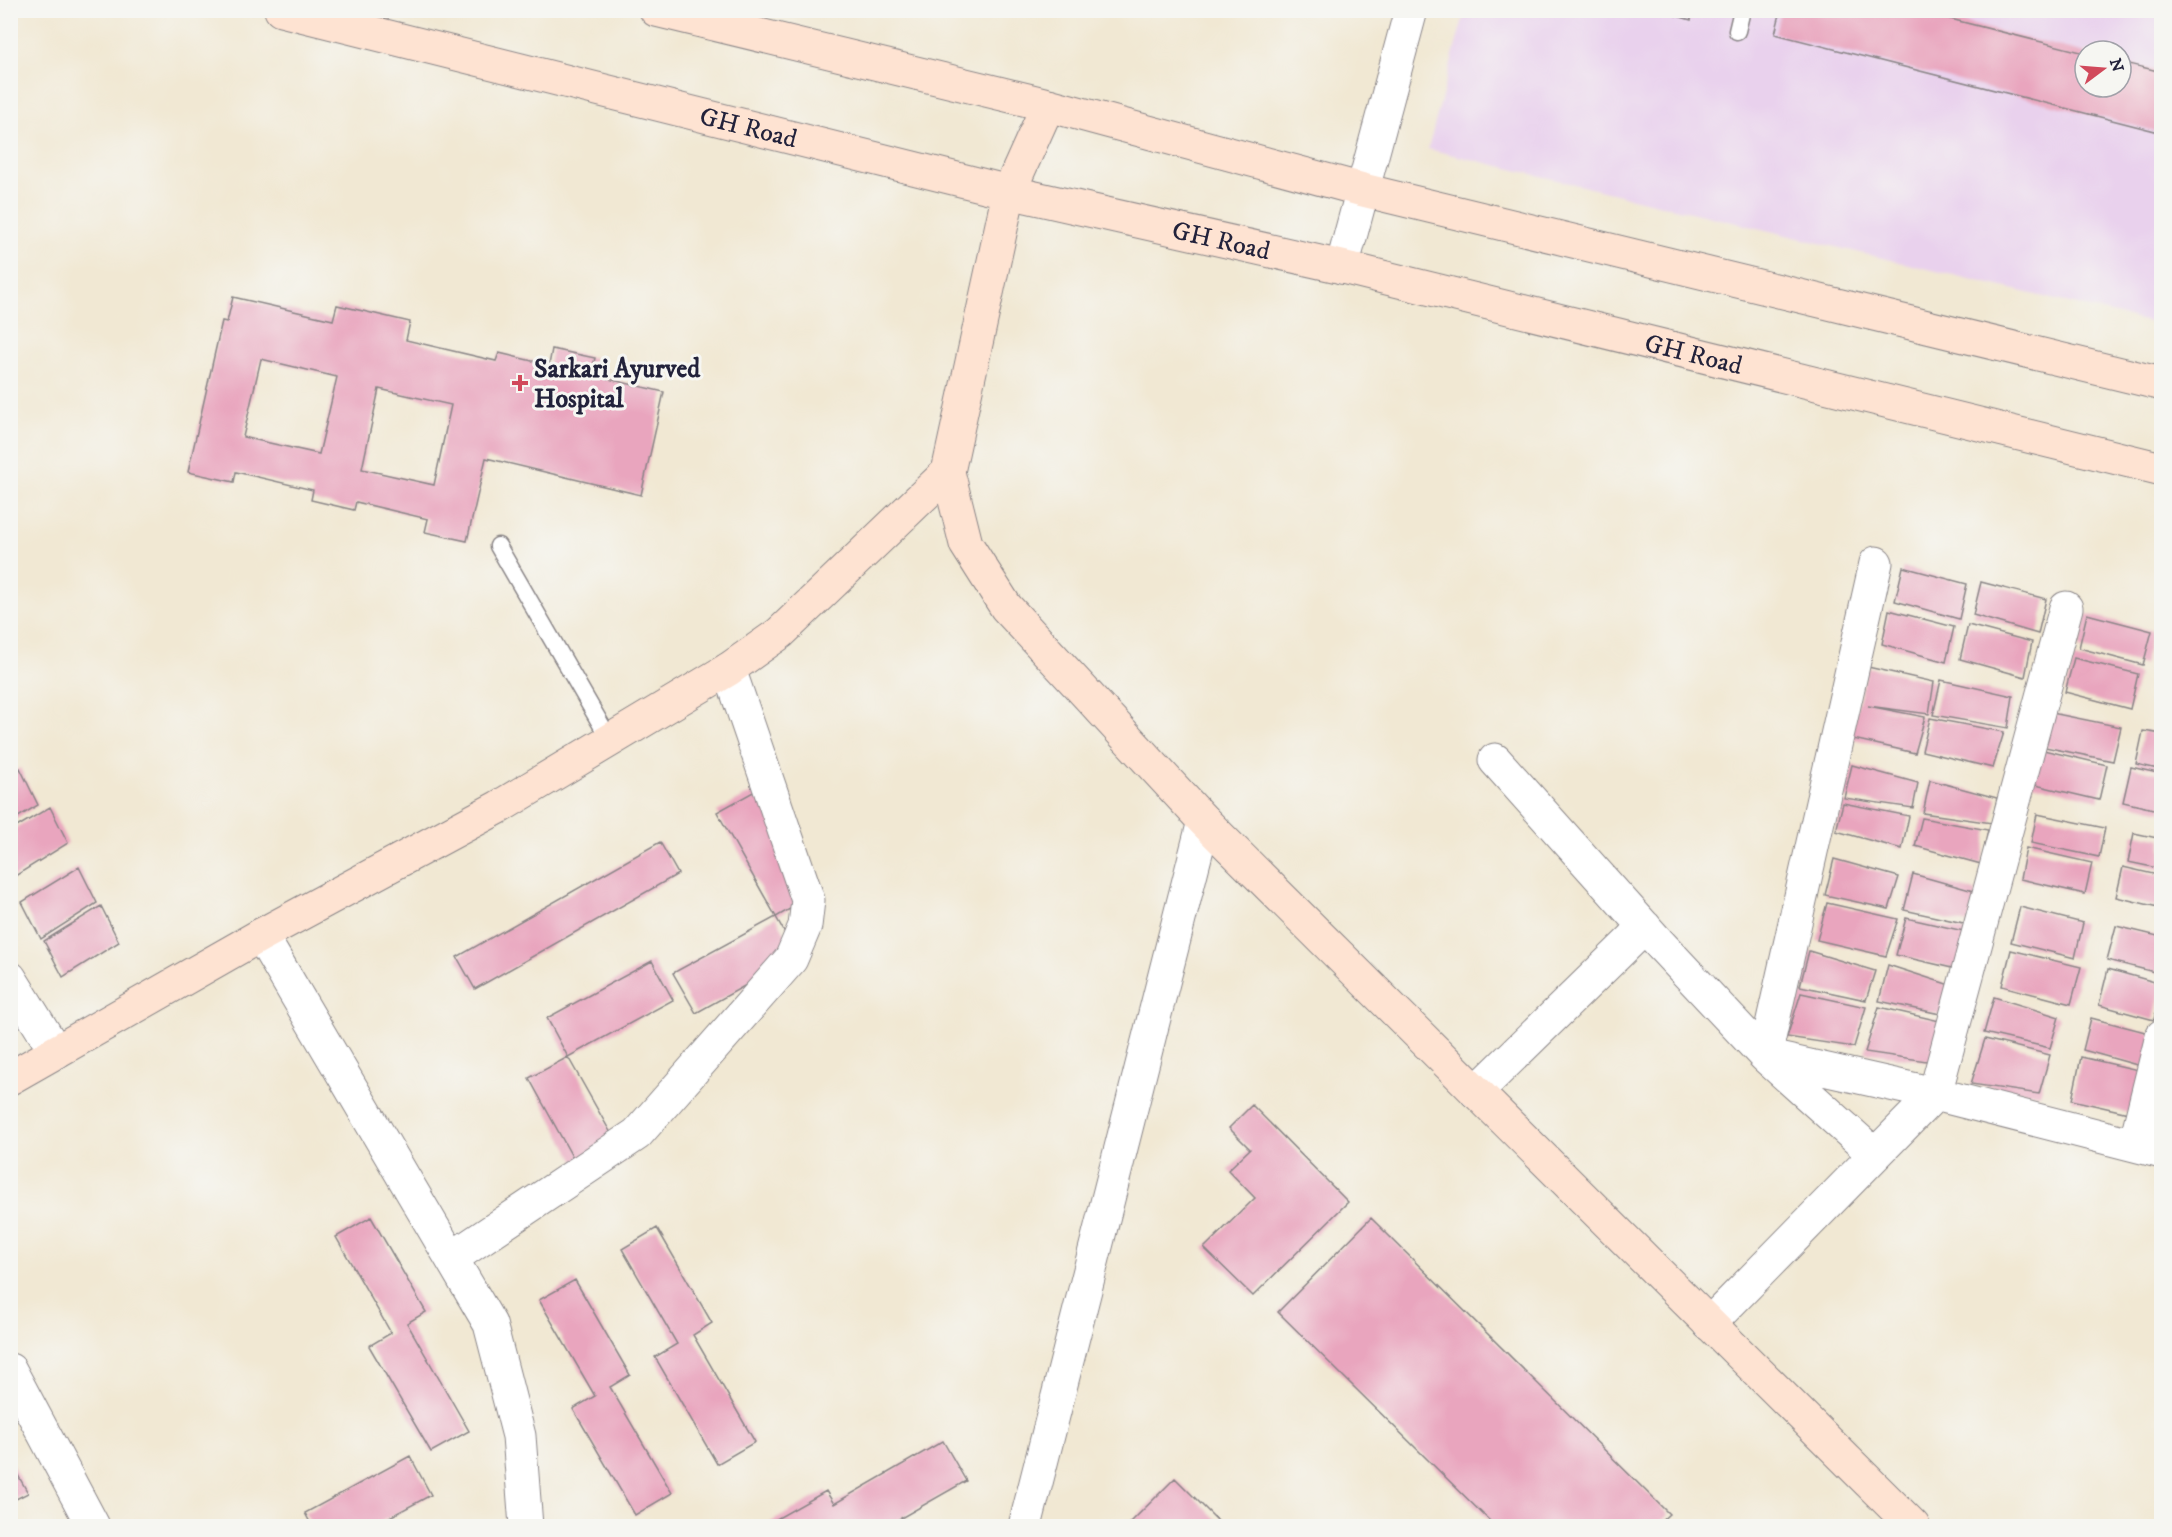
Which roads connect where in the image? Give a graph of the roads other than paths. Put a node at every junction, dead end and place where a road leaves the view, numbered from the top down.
1 (281, 10) edge
2 (656, 10) edge
3 (1411, 10) edge
4 (1742, 10) edge
5 (1737, 31) dead end
6 (1047, 105) junction
7 (1363, 190) junction
8 (1009, 192) junction
9 (1342, 267) junction
10 (2162, 384) edge
11 (2162, 469) edge
12 (948, 472) junction
13 (498, 546) dead end
14 (1876, 563) dead end
15 (2066, 608) dead end
16 (729, 669) junction
17 (610, 740) junction
18 (1495, 760) dead end
19 (1204, 821) junction
20 (1645, 927) junction
21 (261, 935) junction
22 (10, 978) edge
23 (2162, 1036) edge
24 (56, 1052) junction
25 (1765, 1056) junction
26 (10, 1078) edge
27 (1476, 1092) junction
28 (1935, 1094) junction
29 (2148, 1148) edge
30 (1875, 1155) junction
31 (452, 1258) junction
32 (1709, 1324) junction
33 (10, 1370) edge
34 (93, 1527) edge
35 (526, 1527) edge
36 (1025, 1527) edge
37 (1913, 1527) edge

1 - 8 main road, GH Road
2 - 6 main road
3 - 7 street
4 - 5 lane
6 - 7 main road
6 - 8 main road
7 - 9 street
7 - 10 main road
8 - 9 main road, GH Road
8 - 12 main road
9 - 11 main road, GH Road
12 - 16 main road
12 - 19 main road
13 - 17 lane
14 - 25 street
15 - 28 street
16 - 17 main road
16 - 31 street
17 - 21 main road
18 - 20 street
19 - 27 main road
19 - 36 street
20 - 25 street
20 - 27 street
21 - 24 main road
21 - 31 street
22 - 24 street
23 - 29 street
24 - 26 main road
25 - 28 street
25 - 30 street
27 - 32 main road
28 - 29 street
28 - 30 street
30 - 32 street
31 - 35 street
32 - 37 main road
33 - 34 street

